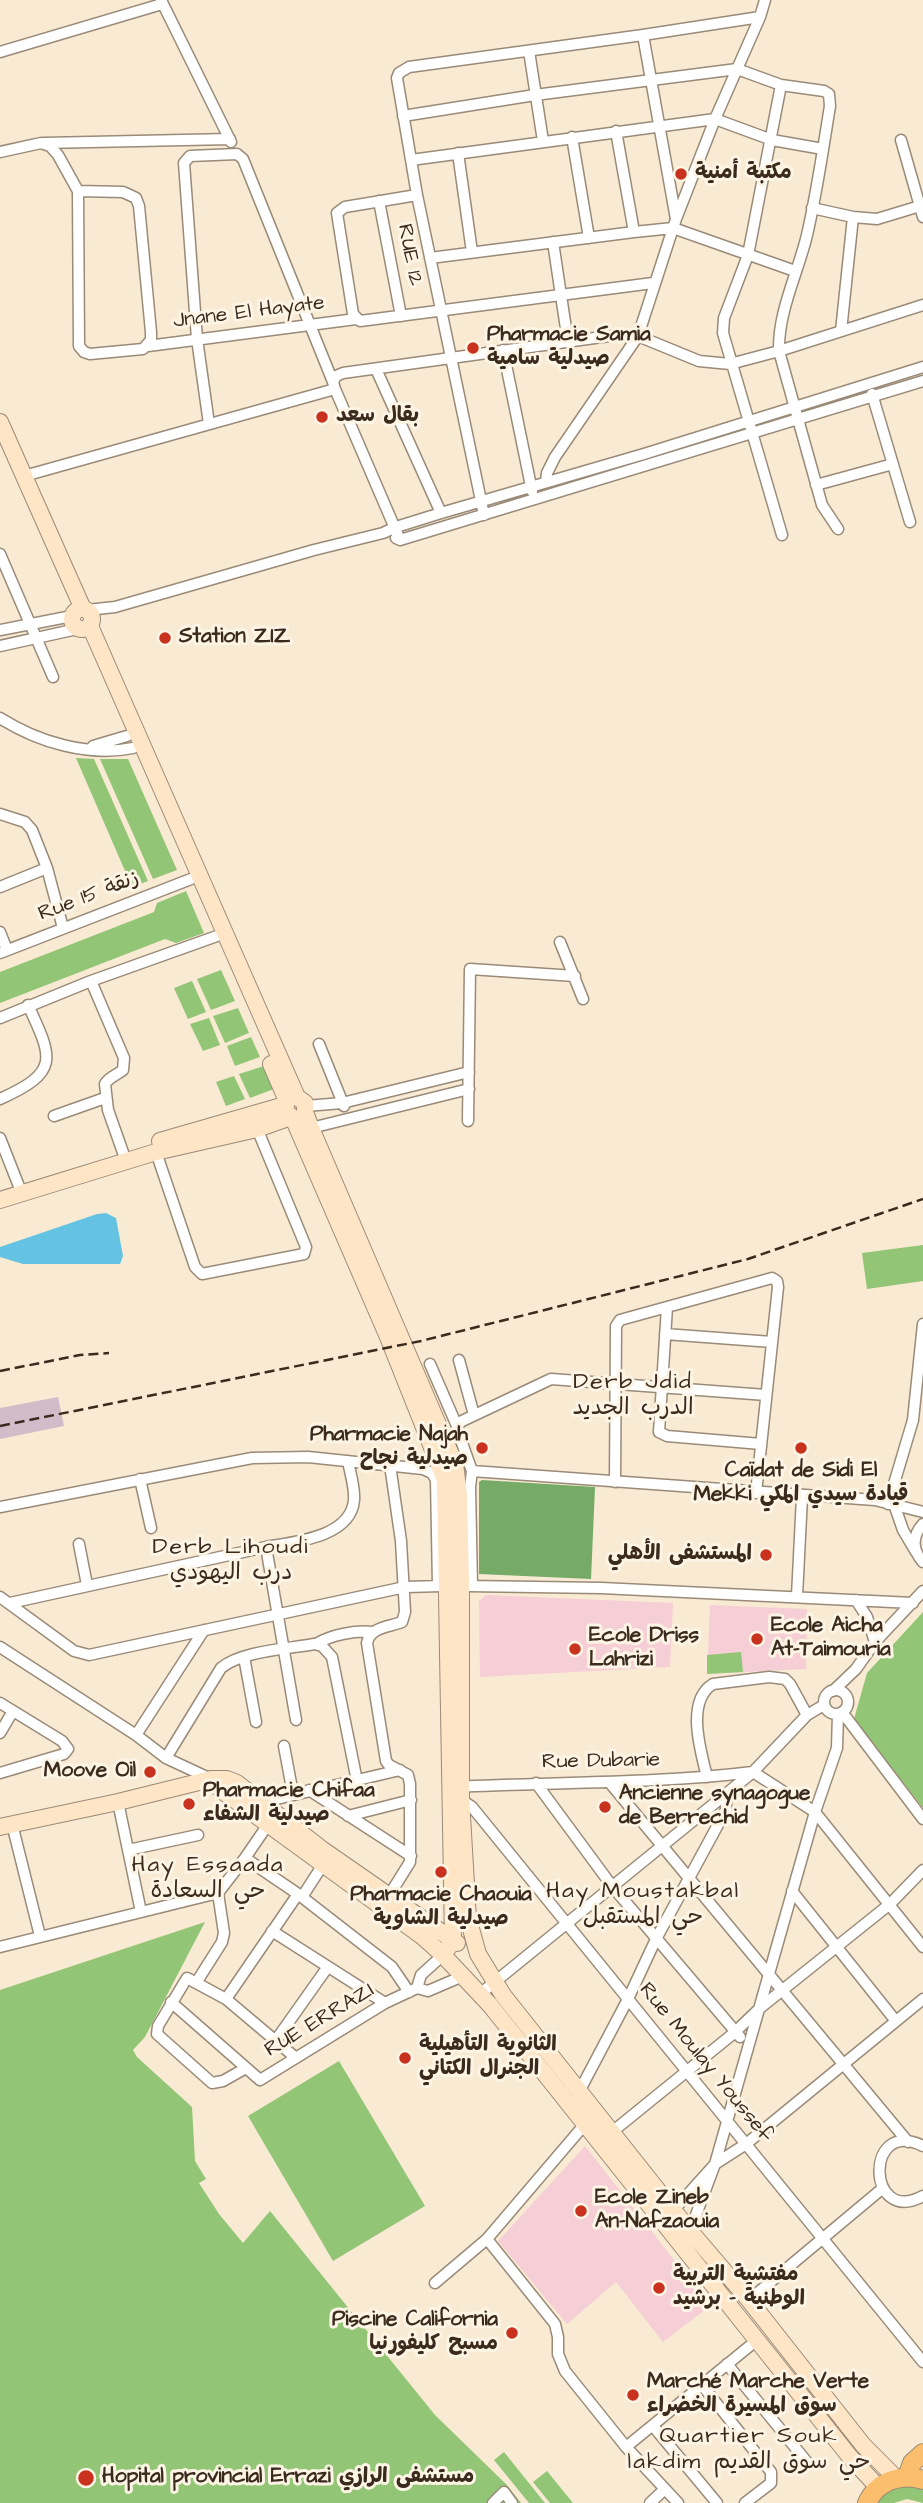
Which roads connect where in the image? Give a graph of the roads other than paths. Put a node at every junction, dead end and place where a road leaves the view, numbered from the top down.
1 (765, 0) edge
2 (161, 2) edge
3 (760, 17) junction
4 (643, 36) junction
5 (529, 51) junction
6 (0, 52) edge
7 (737, 69) junction
8 (652, 80) junction
9 (781, 85) junction
10 (535, 95) junction
11 (403, 116) junction
12 (715, 118) junction
13 (660, 126) junction
14 (616, 131) junction
15 (572, 137) junction
16 (230, 139) junction
17 (772, 140) junction
18 (901, 140) dead end
19 (543, 141) junction
20 (41, 143) junction
21 (823, 149) junction
22 (0, 152) edge
23 (458, 153) junction
24 (237, 154) junction
25 (411, 160) junction
26 (78, 191) junction
27 (417, 195) junction
28 (379, 201) junction
29 (812, 208) junction
30 (921, 211) edge
31 (853, 217) junction
32 (674, 224) junction
33 (634, 232) junction
34 (589, 238) junction
35 (553, 242) junction
36 (472, 253) junction
37 (748, 255) junction
38 (430, 258) junction
39 (795, 271) junction
40 (653, 283) junction
41 (561, 295) junction
42 (923, 305) edge
43 (442, 311) junction
44 (401, 316) junction
45 (356, 319) junction
46 (309, 324) junction
47 (841, 331) junction
48 (638, 335) junction
49 (197, 340) junction
50 (568, 342) junction
51 (148, 346) junction
52 (503, 350) junction
53 (779, 351) junction
54 (452, 357) junction
55 (730, 364) junction
56 (923, 367) edge
57 (376, 369) junction
58 (923, 381) edge
59 (334, 385) junction
60 (870, 385) junction
61 (873, 397) junction
62 (795, 408) junction
63 (799, 420) junction
64 (0, 422) edge
65 (209, 424) junction
66 (750, 428) junction
67 (0, 447) edge
68 (893, 464) junction
69 (24, 476) junction
70 (546, 482) junction
71 (817, 485) junction
72 (531, 487) junction
73 (533, 500) junction
74 (480, 502) junction
75 (441, 513) junction
76 (484, 515) junction
77 (910, 522) dead end
78 (396, 527) junction
79 (838, 529) dead end
80 (383, 533) junction
81 (782, 535) dead end
82 (400, 540) junction
83 (0, 554) edge
84 (82, 619) junction
85 (29, 623) junction
86 (0, 630) edge
87 (35, 637) junction
88 (0, 646) edge
89 (53, 677) dead end
90 (0, 719) edge
91 (130, 742) junction
92 (0, 814) edge
93 (47, 868) junction
94 (191, 879) junction
95 (0, 887) edge
96 (63, 928) junction
97 (0, 932) edge
98 (217, 936) junction
99 (560, 942) dead end
100 (4, 951) edge
101 (575, 976) junction
102 (91, 981) junction
103 (583, 999) dead end
104 (28, 1005) junction
105 (0, 1018) edge
106 (319, 1044) dead end
107 (469, 1072) junction
108 (468, 1089) junction
109 (105, 1098) junction
110 (0, 1099) edge
111 (342, 1103) junction
112 (295, 1108) junction
113 (251, 1113) junction
114 (54, 1116) dead end
115 (348, 1119) junction
116 (468, 1121) dead end
117 (311, 1128) junction
118 (257, 1129) junction
119 (0, 1138) edge
120 (156, 1152) junction
121 (124, 1156) junction
122 (20, 1189) junction
123 (0, 1191) edge
124 (0, 1200) edge
125 (667, 1307) junction
126 (923, 1324) edge
127 (665, 1334) junction
128 (772, 1342) junction
129 (460, 1360) dead end
130 (430, 1364) dead end
131 (616, 1382) junction
132 (662, 1387) junction
133 (766, 1395) junction
134 (474, 1415) junction
135 (457, 1426) junction
136 (761, 1444) junction
137 (348, 1461) junction
138 (390, 1465) junction
139 (472, 1471) junction
140 (141, 1479) junction
141 (615, 1482) junction
142 (756, 1493) junction
143 (802, 1497) junction
144 (892, 1506) junction
145 (0, 1507) edge
146 (923, 1512) edge
147 (923, 1524) edge
148 (151, 1528) dead end
149 (79, 1545) dead end
150 (267, 1546) junction
151 (920, 1557) edge
152 (87, 1585) junction
153 (455, 1586) junction
154 (405, 1587) junction
155 (923, 1591) edge
156 (797, 1596) junction
157 (5, 1600) edge
158 (856, 1600) junction
159 (913, 1603) junction
160 (279, 1615) junction
161 (204, 1630) junction
162 (373, 1632) junction
163 (875, 1642) junction
164 (316, 1644) junction
165 (0, 1647) edge
166 (285, 1649) junction
167 (244, 1657) junction
168 (856, 1669) junction
169 (833, 1691) junction
170 (846, 1698) junction
171 (0, 1703) edge
172 (824, 1705) junction
173 (13, 1711) junction
174 (840, 1713) junction
175 (807, 1715) junction
176 (296, 1720) dead end
177 (256, 1722) dead end
178 (0, 1733) edge
179 (136, 1735) junction
180 (284, 1746) dead end
181 (166, 1758) junction
182 (401, 1770) junction
183 (753, 1772) junction
184 (0, 1773) edge
185 (707, 1777) junction
186 (211, 1779) junction
187 (357, 1781) junction
188 (536, 1783) junction
189 (610, 1783) junction
190 (309, 1790) junction
191 (455, 1793) junction
192 (293, 1794) junction
193 (726, 1794) junction
194 (411, 1800) junction
195 (118, 1802) junction
196 (264, 1802) junction
197 (815, 1812) junction
198 (348, 1816) junction
199 (923, 1819) edge
200 (269, 1823) junction
201 (6, 1826) edge
202 (198, 1835) dead end
203 (661, 1847) junction
204 (128, 1850) junction
205 (411, 1856) junction
206 (246, 1858) junction
207 (324, 1863) junction
208 (923, 1870) edge
209 (688, 1879) junction
210 (612, 1886) junction
211 (792, 1891) junction
212 (218, 1893) junction
213 (390, 1894) junction
214 (300, 1896) junction
215 (890, 1904) junction
216 (452, 1910) junction
217 (141, 1912) junction
218 (567, 1924) junction
219 (435, 1927) junction
220 (272, 1931) junction
221 (40, 1936) junction
222 (656, 1939) junction
223 (453, 1941) junction
224 (0, 1947) edge
225 (923, 1947) edge
226 (837, 1948) junction
227 (478, 1954) junction
228 (443, 1955) junction
229 (327, 1968) junction
230 (768, 1972) junction
231 (463, 1976) junction
232 (192, 1980) junction
233 (494, 1982) junction
234 (413, 1990) junction
235 (784, 1990) junction
236 (480, 1994) junction
237 (226, 1999) junction
238 (628, 1999) junction
239 (923, 1999) edge
240 (171, 2002) junction
241 (385, 2003) junction
242 (760, 2008) junction
243 (895, 2020) junction
244 (734, 2033) junction
245 (276, 2040) junction
246 (748, 2043) junction
247 (296, 2058) junction
248 (843, 2064) junction
249 (246, 2068) junction
250 (686, 2070) junction
251 (580, 2090) junction
252 (727, 2120) junction
253 (585, 2124) junction
254 (612, 2132) junction
255 (908, 2142) junction
256 (746, 2144) junction
257 (923, 2146) edge
258 (715, 2164) junction
259 (883, 2188) junction
260 (923, 2196) edge
261 (668, 2216) junction
262 (684, 2236) junction
263 (487, 2239) junction
264 (823, 2239) junction
265 (435, 2283) dead end
266 (749, 2300) junction
267 (757, 2340) junction
268 (923, 2362) edge
269 (727, 2364) junction
270 (702, 2385) junction
271 (653, 2426) junction
272 (626, 2447) junction
273 (923, 2453) edge
274 (807, 2462) dead end
275 (909, 2478) edge
276 (878, 2487) junction
277 (665, 2489) junction
278 (493, 2503) edge
279 (512, 2503) edge
280 (650, 2503) edge
281 (678, 2503) edge
282 (717, 2503) edge
283 (745, 2503) edge
284 (867, 2503) edge

1 - 3 street
2 - 6 street
2 - 16 street
3 - 4 street
3 - 7 street
4 - 5 street
4 - 8 street
5 - 10 street
5 - 11 street
7 - 8 street
7 - 9 street
7 - 12 street
8 - 10 street
8 - 13 street
9 - 17 street
9 - 21 street
10 - 11 street
10 - 19 street
11 - 25 street
12 - 13 street
12 - 17 street
12 - 32 street
13 - 14 street
13 - 32 street
14 - 15 street
14 - 33 street
15 - 19 street
15 - 34 street
16 - 20 street
16 - 24 street
17 - 21 street
17 - 37 street
18 - 30 street
19 - 23 street
20 - 22 street
20 - 26 street
21 - 29 street
23 - 25 street
23 - 36 street
24 - 46 street
24 - 49 street
25 - 27 street
26 - 51 street
26 - 51 street, Jnane El Hayate
27 - 28 street
27 - 38 street
28 - 44 street, RUE 12
28 - 45 street
29 - 31 street
29 - 39 street
30 - 31 street
31 - 47 street
32 - 33 street
32 - 37 street
32 - 40 street
33 - 34 street
34 - 35 street
35 - 36 street
35 - 41 street
36 - 38 street
37 - 39 street
37 - 55 street
38 - 43 street
39 - 53 street
40 - 41 street, Jnane El Hayate
40 - 48 street
41 - 43 street, Jnane El Hayate
41 - 50 street
42 - 47 street
43 - 44 street, Jnane El Hayate
43 - 54 street
44 - 45 street, Jnane El Hayate
45 - 46 street, Jnane El Hayate
46 - 49 street, Jnane El Hayate
46 - 59 street
47 - 53 street
48 - 50 street
48 - 55 street
48 - 70 street
49 - 51 street, Jnane El Hayate
49 - 65 street
50 - 52 street
52 - 54 street
52 - 72 street
53 - 55 street
53 - 62 street
54 - 57 street
54 - 74 street
55 - 66 street
56 - 60 street
57 - 59 street
57 - 75 street
58 - 61 street
59 - 65 street
59 - 78 street
60 - 61 street
60 - 62 street
61 - 63 street
61 - 68 street
62 - 63 street
62 - 66 street
63 - 66 street
63 - 71 street
64 - 69 main road
65 - 69 street
66 - 70 street
66 - 73 street
66 - 81 street
67 - 84 main road
68 - 71 street
68 - 77 street
69 - 84 main road
70 - 72 street
71 - 79 street
72 - 73 street
72 - 74 street
73 - 76 street
74 - 75 street
74 - 76 street
75 - 78 street
76 - 82 street
78 - 80 street
78 - 82 street
80 - 82 street
80 - 84 street
83 - 85 street
84 - 85 street
84 - 87 street
84 - 91 main road
84 - 112 main road
85 - 86 street
85 - 87 street
87 - 88 street
87 - 89 street
90 - 91 street
91 - 94 main road
92 - 93 street
93 - 95 street
93 - 96 street
94 - 96 street, Rue 15 زنقة
94 - 98 main road
96 - 100 street, Rue 15 زنقة
97 - 100 street
98 - 102 street
98 - 112 main road
99 - 101 street
101 - 103 street
101 - 107 street
102 - 104 street
102 - 109 street
104 - 105 street
104 - 110 street
106 - 111 street
107 - 108 street
107 - 111 street
108 - 115 street
108 - 116 street
109 - 114 street
109 - 121 street
111 - 112 street
111 - 115 street
112 - 113 main road
112 - 117 main road
112 - 118 main road
112 - 153 main road
113 - 118 street
113 - 121 main road
115 - 117 street
117 - 153 main road
118 - 120 main road
118 - 120 street
119 - 122 street
120 - 121 main road
121 - 122 main road
122 - 123 main road
122 - 124 main road
125 - 127 street
125 - 128 street
125 - 131 street
126 - 144 street
127 - 128 street
127 - 132 street
128 - 133 street
129 - 134 street
130 - 135 street
131 - 132 street
131 - 134 street
131 - 141 street
132 - 133 street
132 - 136 street
133 - 136 street
134 - 135 street
135 - 139 street
136 - 142 street
137 - 138 street
137 - 140 street
137 - 150 street
138 - 153 street
138 - 154 street
139 - 141 street
139 - 153 street
140 - 145 street
140 - 148 street
141 - 142 street
142 - 143 street
143 - 144 street
143 - 156 street
144 - 146 street
144 - 151 street
147 - 151 street
149 - 152 street
150 - 152 street
150 - 160 street
152 - 157 street
153 - 154 street
153 - 156 street
153 - 191 main road
154 - 160 street
154 - 162 street
155 - 159 street
156 - 158 street
157 - 161 street
158 - 159 street
158 - 163 street
159 - 163 street
160 - 161 street
160 - 166 street
161 - 179 street
162 - 164 street
162 - 182 street
163 - 168 street
164 - 166 street
164 - 187 street
165 - 179 street
166 - 167 street
166 - 176 street
167 - 177 street
167 - 181 street
168 - 169 street
168 - 170 street
169 - 170 street
169 - 172 street
170 - 174 street
171 - 173 street
172 - 174 street
172 - 175 street
173 - 178 street
173 - 184 street
174 - 197 street
174 - 199 street
175 - 183 street
175 - 185 street
179 - 181 street
180 - 192 street
181 - 186 street
182 - 187 street
182 - 194 street
183 - 185 street, Rue Dubarie
183 - 193 street
183 - 197 street
185 - 189 street, Rue Dubarie
186 - 195 main road
186 - 196 main road
186 - 200 main road
187 - 190 street
188 - 189 street, Rue Dubarie
188 - 191 street, Rue Dubarie
188 - 210 street
189 - 203 street
190 - 192 street
190 - 198 street
191 - 216 main road
191 - 218 street, Rue Moulay Youssef
191 - 227 main road
192 - 196 street
193 - 203 street
193 - 209 street
194 - 198 street
194 - 205 street
195 - 201 main road
195 - 204 street
196 - 213 main road
197 - 211 street
197 - 215 street
198 - 205 street
200 - 206 street
200 - 207 main road
201 - 221 street
202 - 204 street
203 - 209 street
203 - 210 street
204 - 217 street
205 - 213 street
206 - 212 street
206 - 214 street
207 - 214 street
207 - 228 main road
208 - 215 street
209 - 222 street
209 - 230 street
210 - 218 street
210 - 222 street
211 - 226 street
211 - 230 street
212 - 217 street
212 - 232 street
213 - 219 main road
214 - 220 street
214 - 234 street
215 - 225 street
215 - 226 street
216 - 219 main road
216 - 223 main road
217 - 221 street
218 - 233 street
218 - 238 street, Rue Moulay Youssef
219 - 223 main road
220 - 229 street
220 - 237 street
221 - 224 street
222 - 238 street
222 - 244 street
223 - 227 main road
223 - 228 main road
226 - 235 street
226 - 243 street
227 - 231 main road
227 - 233 main road
228 - 231 main road
228 - 234 street
229 - 241 street
229 - 245 street
230 - 235 street
230 - 242 street
231 - 234 street, RUE ERRAZI
231 - 236 main road
232 - 237 street
232 - 240 street
233 - 236 street
233 - 251 main road
234 - 241 street, RUE ERRAZI
235 - 242 street
235 - 248 street
236 - 253 main road
237 - 245 street
238 - 250 street, Rue Moulay Youssef
238 - 251 street
239 - 243 street
240 - 249 street, RUE ERRAZI
240 - 249 street, RUE ERRAZI
241 - 247 street, RUE ERRAZI
242 - 244 street
242 - 246 street
243 - 248 street
244 - 246 street
244 - 250 street
245 - 247 street
246 - 252 street
247 - 249 street, RUE ERRAZI
248 - 255 street
248 - 256 street
250 - 252 street, Rue Moulay Youssef
250 - 254 street
251 - 254 main road
252 - 256 street, Rue Moulay Youssef
252 - 258 street
253 - 261 main road
253 - 263 street
254 - 261 main road
255 - 257 street
255 - 259 street
256 - 258 street
256 - 264 street, Rue Moulay Youssef
258 - 261 street
258 - 262 street
259 - 260 street
259 - 264 street
261 - 262 main road
262 - 266 main road
262 - 267 main road
263 - 265 street
263 - 272 street
264 - 266 street
264 - 268 street, Rue Moulay Youssef
266 - 275 main road
267 - 269 street
267 - 276 main road
269 - 270 street
269 - 274 street
270 - 271 street
270 - 283 street
271 - 272 street
271 - 282 street
272 - 277 street
273 - 275 main road
275 - 276 main road
276 - 284 main road
277 - 280 street
277 - 281 street
278 - 279 street

